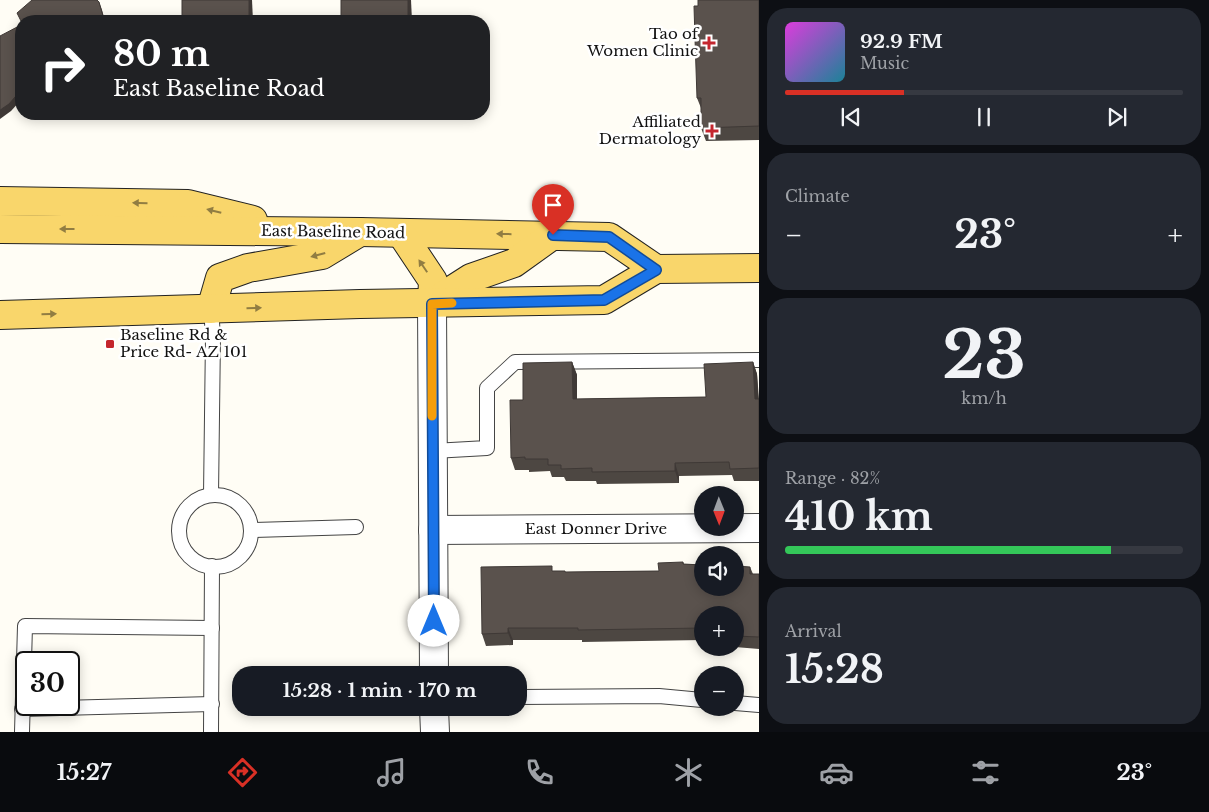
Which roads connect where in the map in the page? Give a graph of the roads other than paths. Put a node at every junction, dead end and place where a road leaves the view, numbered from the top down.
1 (0, 202) edge
2 (0, 229) edge
3 (296, 231) junction
4 (360, 232) junction
5 (401, 233) junction
6 (553, 235) junction
7 (759, 268) edge
8 (656, 270) junction
9 (432, 304) junction
10 (211, 309) junction
11 (0, 316) edge
12 (759, 360) edge
13 (433, 451) junction
14 (211, 495) junction
15 (356, 527) dead end
16 (759, 528) edge
17 (251, 530) junction
18 (433, 530) junction
19 (212, 566) junction
20 (212, 628) junction
21 (24, 651) edge
22 (434, 666) edge
23 (527, 697) edge
24 (694, 699) edge
25 (212, 704) junction
26 (744, 704) edge
27 (759, 705) edge
28 (80, 707) edge
29 (22, 716) edge
30 (434, 716) edge
31 (22, 732) edge
32 (212, 732) edge
33 (435, 732) edge

3 -> 1 main road
3 -> 2 main road, East Baseline Road
3 - 4 main road, East Baseline Road
4 - 5 main road, East Baseline Road
4 -> 10 main road
6 -> 5 main road, East Baseline Road
9 -> 5 main road
6 - 8 main road, East Baseline Road
6 - 9 main road
7 - 8 main road
8 - 9 main road
10 -> 9 main road
9 - 13 street
11 -> 10 main road
10 - 14 lane
12 - 13 lane
13 - 18 street
14 - 17 lane
14 - 19 lane
15 - 17 lane
16 - 18 street, East Donner Drive
17 - 19 lane
18 - 22 street
19 - 20 lane
20 - 21 lane
20 - 25 lane
23 - 24 lane
25 - 28 lane
25 - 32 lane
26 - 27 lane
29 - 31 lane
30 - 33 street

